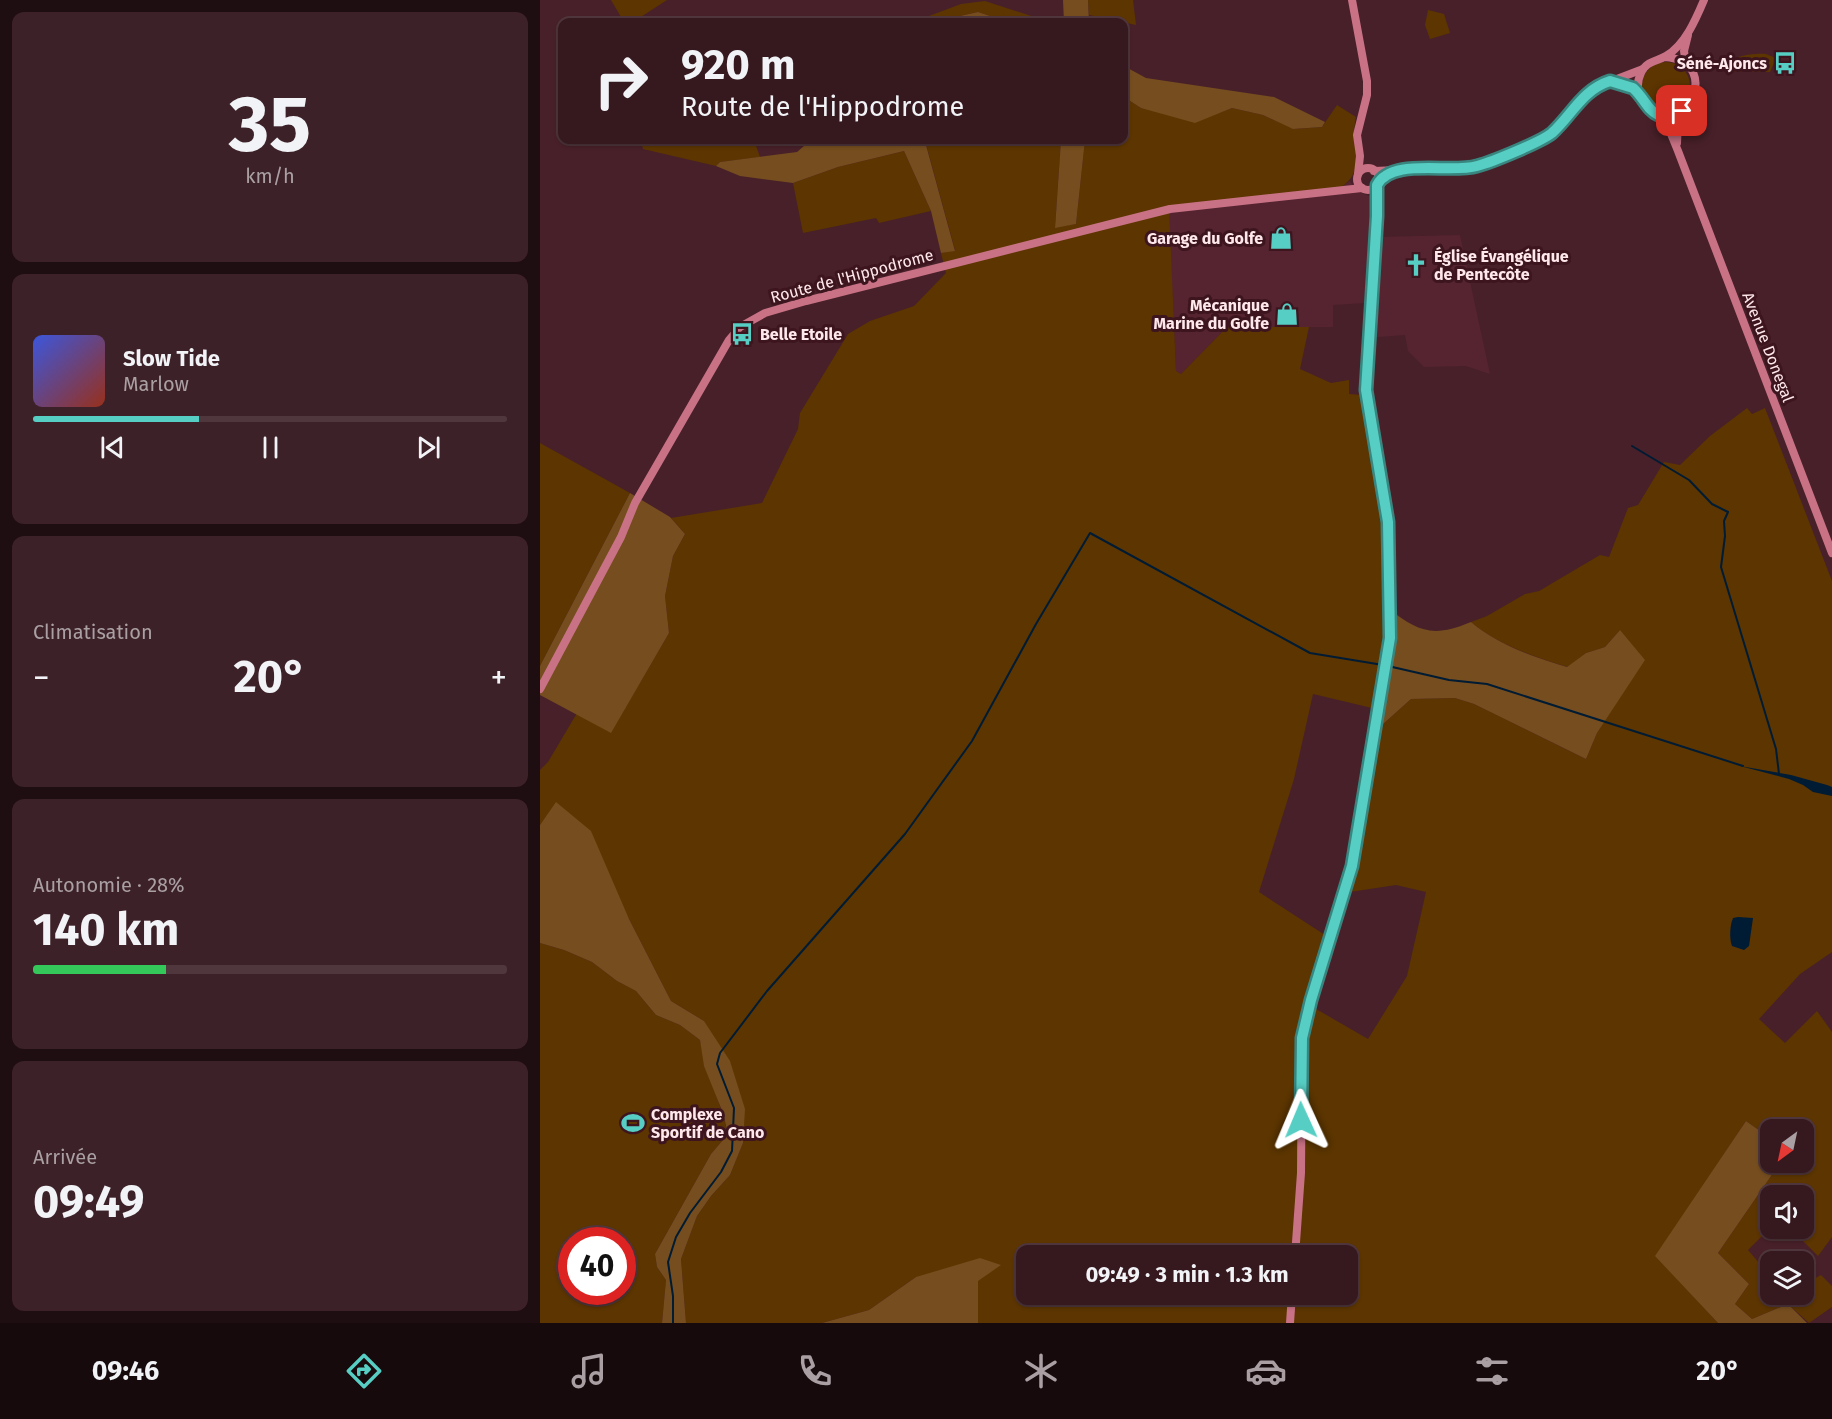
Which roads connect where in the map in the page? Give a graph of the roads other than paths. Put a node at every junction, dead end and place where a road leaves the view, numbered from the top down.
1 (1352, 0) edge
2 (1704, 0) edge
3 (1690, 30) junction
4 (1665, 57) junction
5 (1686, 64) junction
6 (1643, 69) junction
7 (1610, 81) junction
8 (1638, 93) junction
9 (1682, 111) junction
10 (1655, 112) junction
11 (1678, 151) junction
12 (1360, 156) junction
13 (1371, 170) junction
14 (1392, 172) junction
15 (1358, 176) junction
16 (1377, 183) junction
17 (1345, 188) junction
18 (1364, 189) junction
19 (1377, 210) junction
20 (1832, 553) edge
21 (540, 689) edge
22 (1296, 1245) edge
23 (1291, 1305) edge
24 (1290, 1323) edge

1 - 12 main road
2 - 3 main road
3 - 4 main road
3 - 5 main road
4 - 5 main road
4 - 6 main road
5 - 9 main road
6 - 7 main road
6 - 8 main road
7 - 8 main road
7 - 14 main road
8 - 10 main road
9 - 10 main road
9 - 11 main road, Avenue Donegal
10 - 11 main road, Avenue Donegal
11 - 20 main road, Avenue Donegal
12 - 13 main road
12 - 15 main road
13 - 14 main road
13 - 15 main road
13 - 16 main road
14 - 16 main road
15 - 17 main road
15 - 18 main road
16 - 18 main road
16 - 19 main road
17 - 18 main road, Route de l'Hippodrome
17 - 21 main road, Route de l'Hippodrome
18 - 19 main road
19 - 22 main road
23 - 24 main road

